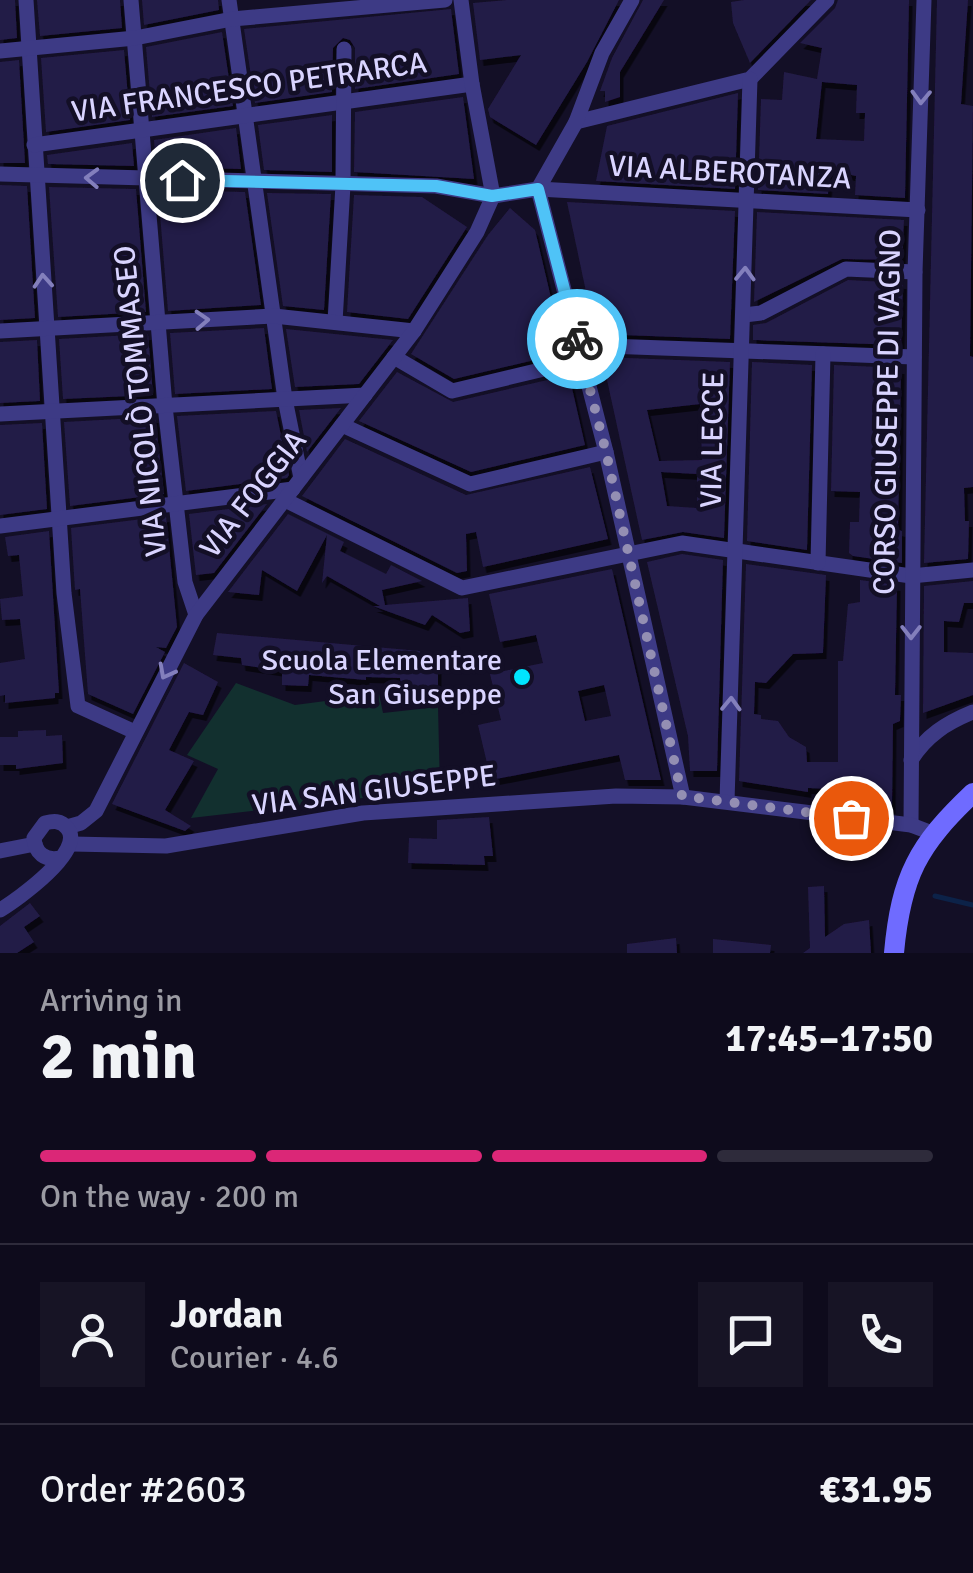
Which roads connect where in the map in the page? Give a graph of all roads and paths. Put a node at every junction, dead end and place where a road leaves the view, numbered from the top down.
1 (26, 0) edge
2 (131, 0) edge
3 (230, 0) edge
4 (444, 0) edge
5 (461, 0) edge
6 (632, 0) edge
7 (826, 0) edge
8 (924, 0) edge
9 (377, 2) edge
10 (404, 2) edge
11 (232, 19) junction
12 (135, 38) junction
13 (28, 47) junction
14 (344, 49) dead end
15 (0, 51) edge
16 (750, 80) junction
17 (472, 84) junction
18 (342, 102) junction
19 (245, 117) junction
20 (576, 122) junction
21 (142, 129) junction
22 (34, 145) junction
23 (0, 174) edge
24 (36, 176) junction
25 (146, 179) junction
26 (253, 180) junction
27 (343, 185) junction
28 (538, 189) junction
29 (492, 196) junction
30 (748, 200) junction
31 (918, 210) junction
32 (915, 272) junction
33 (744, 314) junction
34 (274, 316) junction
35 (159, 322) junction
36 (336, 322) junction
37 (47, 329) junction
38 (0, 331) edge
39 (414, 331) junction
40 (742, 352) junction
41 (580, 353) junction
42 (823, 354) junction
43 (394, 356) junction
44 (914, 356) junction
45 (365, 394) junction
46 (285, 399) junction
47 (165, 406) junction
48 (52, 410) junction
49 (0, 414) edge
50 (342, 425) junction
51 (606, 452) junction
52 (293, 489) junction
53 (176, 505) junction
54 (59, 518) junction
55 (0, 526) edge
56 (736, 550) junction
57 (629, 555) junction
58 (818, 562) junction
59 (973, 570) edge
60 (911, 576) junction
61 (196, 616) junction
62 (973, 712) edge
63 (135, 732) junction
64 (911, 760) junction
65 (973, 792) edge
66 (682, 796) junction
67 (727, 801) junction
68 (911, 825) junction
69 (67, 827) junction
70 (932, 833) junction
71 (35, 844) junction
72 (72, 844) junction
73 (0, 851) edge
74 (60, 858) junction
75 (0, 910) edge
76 (894, 953) edge

1 - 13 street
2 - 12 street, VIA NICOLÒ TOMMASEO
3 - 11 street
4 - 10 street
5 - 17 street
6 - 20 street
7 - 16 street
8 -> 31 street, CORSO GIUSEPPE DI VAGNO
9 - 10 street
9 - 11 street
11 - 12 street
11 - 19 street
12 - 13 street
12 - 21 street, VIA NICOLÒ TOMMASEO
13 - 15 street
13 - 22 street
14 - 18 street
16 - 20 street
16 - 30 street, VIA LECCE
17 - 18 street, VIA FRANCESCO PETRARCA
17 - 29 street
18 - 19 street, VIA FRANCESCO PETRARCA
18 - 27 street
19 - 21 street, VIA FRANCESCO PETRARCA
19 - 26 street
20 - 28 street
21 - 22 street, VIA FRANCESCO PETRARCA
21 - 25 street, VIA NICOLÒ TOMMASEO
22 - 24 street
23 - 24 street, VIA ALBEROTANZA
25 -> 24 street, VIA ALBEROTANZA
37 -> 24 street
25 - 26 street, VIA ALBEROTANZA
25 - 35 street, VIA NICOLÒ TOMMASEO
26 - 27 street, VIA ALBEROTANZA
26 - 34 street
27 - 29 street, VIA ALBEROTANZA
27 - 36 street
28 - 29 street, VIA ALBEROTANZA
28 - 30 street, VIA ALBEROTANZA
28 - 41 street
29 - 39 street, VIA FOGGIA
30 - 31 street, VIA ALBEROTANZA
33 -> 30 street, VIA LECCE
31 - 32 street, CORSO GIUSEPPE DI VAGNO
32 - 33 street
32 - 44 street, CORSO GIUSEPPE DI VAGNO
33 - 40 street, VIA LECCE
35 -> 34 street
34 - 36 street
34 - 46 street
35 - 37 street
35 - 47 street, VIA NICOLÒ TOMMASEO
36 - 39 street
37 - 38 street
37 - 48 street
39 - 43 street, VIA FOGGIA
40 - 41 street
40 - 42 street
40 - 56 street, VIA LECCE
41 - 43 street
41 - 51 street
42 - 44 street
42 - 58 street
43 - 45 street, VIA FOGGIA
44 - 60 street, CORSO GIUSEPPE DI VAGNO
45 - 46 street
45 - 50 street, VIA FOGGIA
46 - 47 street
46 - 52 street
47 - 48 street
47 - 53 street, VIA NICOLÒ TOMMASEO
48 - 49 street
48 - 54 street
50 - 51 street
50 - 52 street, VIA FOGGIA
51 - 57 street
52 - 53 street
52 - 57 street
52 - 61 street, VIA FOGGIA
53 - 54 street
53 - 61 street, VIA NICOLÒ TOMMASEO
54 - 55 street
54 - 63 street
56 - 57 street
56 - 58 street
67 -> 56 street, VIA LECCE
57 - 66 street
58 - 60 street
59 - 60 street
60 -> 64 street, CORSO GIUSEPPE DI VAGNO
61 -> 63 street, VIA FOGGIA
62 - 64 street
63 - 69 street, VIA FOGGIA
64 - 68 street, CORSO GIUSEPPE DI VAGNO
65 - 70 street
66 - 67 street, VIA SAN GIUSEPPE
66 - 72 street, VIA SAN GIUSEPPE
67 - 68 street, VIA SAN GIUSEPPE
68 - 70 street, VIA SAN GIUSEPPE
69 - 71 street
69 - 72 street
70 - 76 street
71 - 73 street
71 - 74 street
72 - 74 street
74 - 75 street

